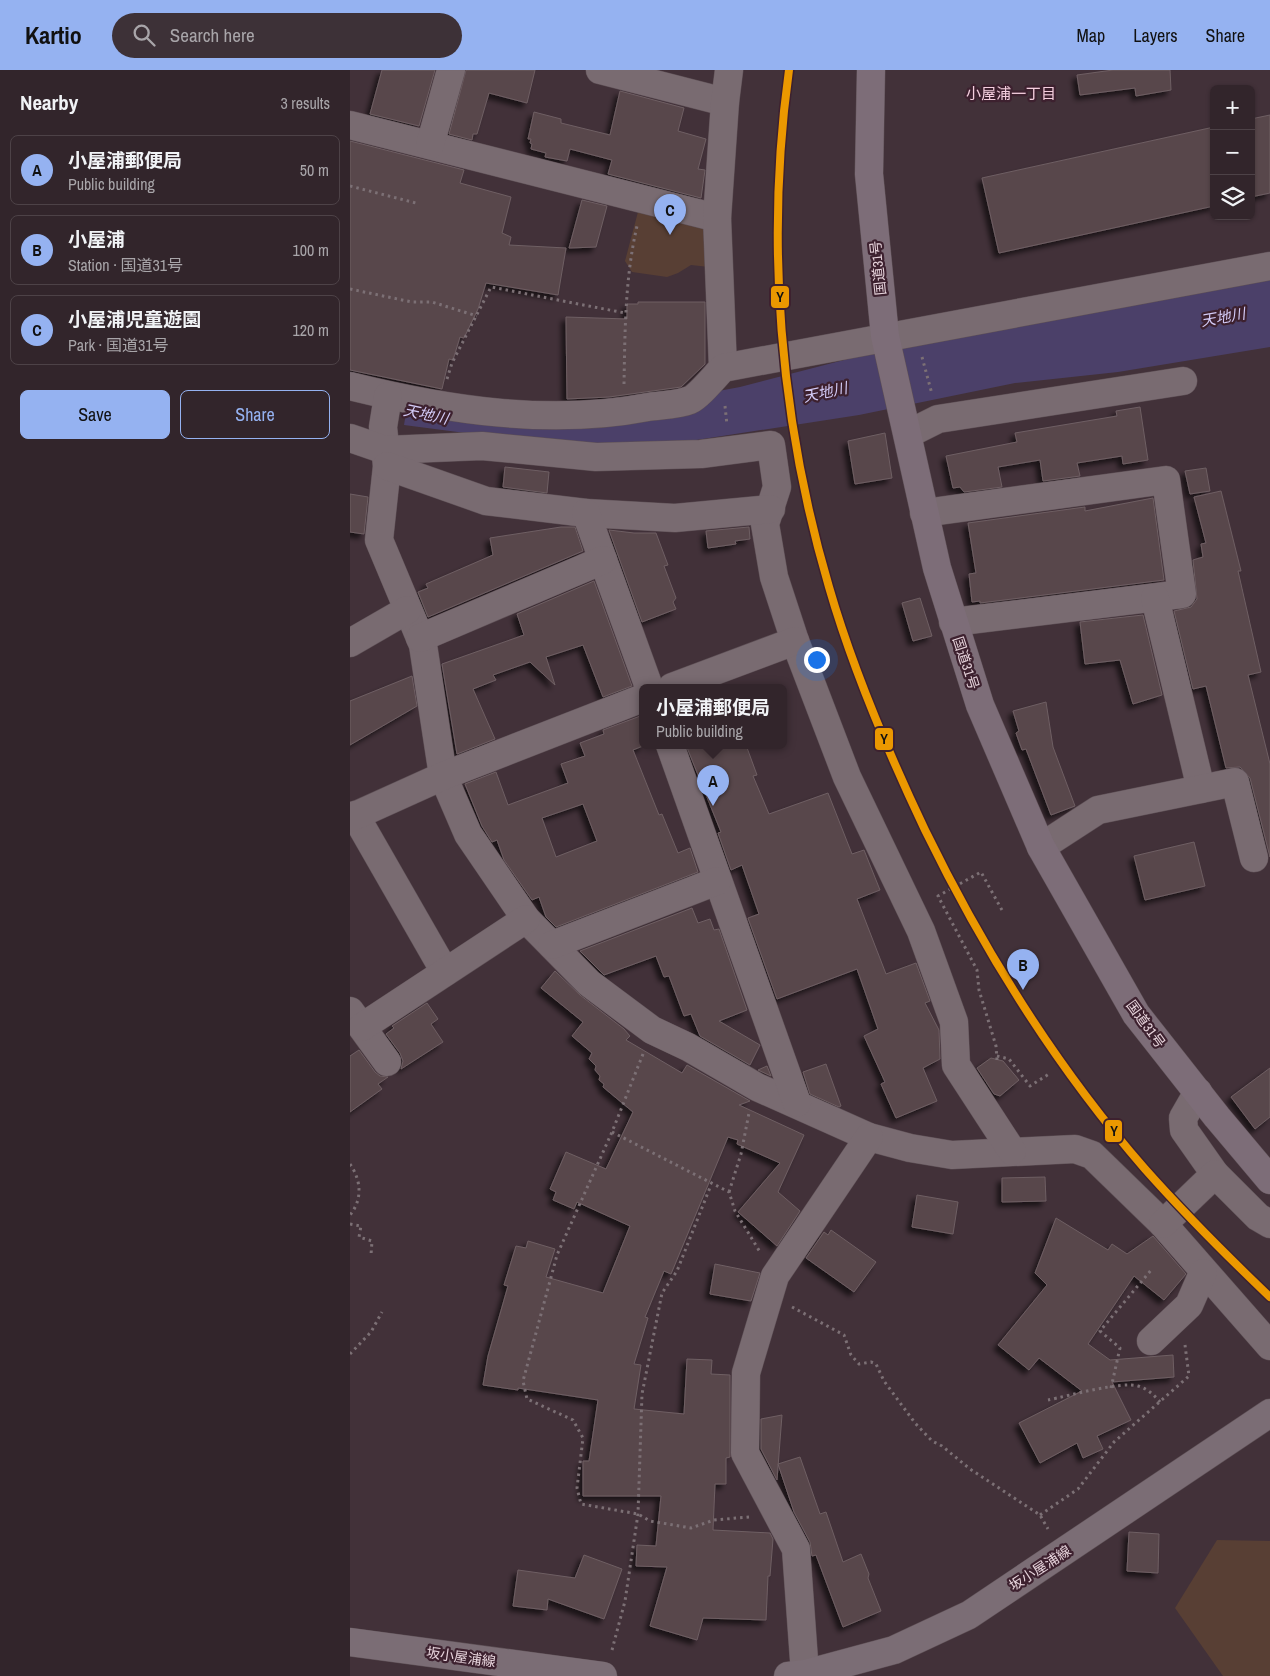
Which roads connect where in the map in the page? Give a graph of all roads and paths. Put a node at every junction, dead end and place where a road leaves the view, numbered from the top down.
1 (451, 70) edge
2 (600, 70) edge
3 (729, 70) edge
4 (871, 70) edge
5 (724, 102) junction
6 (350, 125) edge
7 (430, 144) junction
8 (350, 186) edge
9 (643, 199) junction
10 (416, 203) dead end
11 (717, 218) junction
12 (1270, 266) edge
13 (350, 289) edge
14 (625, 313) junction
15 (477, 316) junction
16 (916, 333) junction
17 (886, 340) junction
18 (723, 368) junction
19 (1183, 381) dead end
20 (350, 386) edge
21 (388, 396) junction
22 (440, 404) junction
23 (625, 412) junction
24 (938, 419) junction
25 (905, 422) junction
26 (350, 438) edge
27 (385, 448) junction
28 (771, 509) junction
29 (586, 513) junction
30 (924, 513) junction
31 (603, 560) junction
32 (1155, 598) junction
33 (407, 610) junction
34 (953, 622) junction
35 (420, 638) junction
36 (795, 641) junction
37 (350, 643) edge
38 (648, 684) edge
39 (680, 684) edge
40 (639, 700) edge
41 (671, 749) edge
42 (443, 776) junction
43 (1201, 789) junction
44 (352, 816) edge
45 (1041, 847) junction
46 (1254, 858) dead end
47 (718, 881) junction
48 (1003, 912) dead end
49 (526, 918) junction
50 (552, 945) junction
51 (445, 972) junction
52 (356, 1019) edge
53 (652, 1030) junction
54 (387, 1062) dead end
55 (1049, 1074) dead end
56 (757, 1087) junction
57 (1198, 1092) junction
58 (797, 1103) junction
59 (612, 1132) junction
60 (869, 1137) junction
61 (1012, 1151) junction
62 (350, 1164) edge
63 (1215, 1174) junction
64 (1270, 1180) edge
65 (712, 1185) junction
66 (729, 1192) junction
67 (350, 1215) edge
68 (350, 1224) edge
69 (1162, 1224) junction
70 (1270, 1224) edge
71 (370, 1255) dead end
72 (1152, 1269) dead end
73 (1203, 1273) junction
74 (775, 1276) junction
75 (1189, 1305) junction
76 (382, 1312) dead end
77 (788, 1314) dead end
78 (1151, 1341) dead end
79 (1270, 1346) edge
80 (350, 1354) edge
81 (1111, 1388) junction
82 (1048, 1400) dead end
83 (1160, 1402) junction
84 (1270, 1413) edge
85 (638, 1514) junction
86 (778, 1514) junction
87 (1040, 1515) junction
88 (1062, 1554) junction
89 (350, 1642) edge
90 (607, 1666) edge
91 (797, 1675) edge

1 - 7 street
2 - 5 street
3 - 5 street
4 - 17 highway, 国道31号
5 - 11 street
6 - 7 street
7 - 9 street
8 - 10 path
9 - 11 street
9 - 14 path
11 - 18 street
12 - 16 street
13 - 15 path
14 - 15 path
14 - 23 path
15 - 22 path
16 - 17 street
16 - 24 path
17 - 18 street
17 - 25 highway, 国道31号
18 - 23 street
19 - 24 street
20 - 21 street
21 - 22 street
21 - 27 street
22 - 23 street
24 - 25 street
25 - 30 highway, 国道31号
26 - 27 street
27 - 28 street
27 - 29 street
27 - 33 street
28 - 29 street
28 - 36 street
29 - 31 street
30 - 32 street
30 - 34 highway, 国道31号
31 - 35 street
31 - 38 street
32 - 34 street
32 - 43 street
33 - 35 street
33 - 37 street
34 - 45 highway, 国道31号
35 - 42 street
36 - 39 street
36 - 61 street
40 - 42 street
41 - 47 street
42 - 44 street
42 - 49 street
43 - 45 street
43 - 46 street
44 - 51 street
45 - 57 highway, 国道31号
47 - 50 street
47 - 58 street
48 - 55 path
49 - 50 street
49 - 51 street
50 - 53 street
51 - 52 street
52 - 54 street
53 - 56 street
53 - 59 path
56 - 58 street
56 - 66 path
57 - 63 street
57 - 64 highway, 国道31号
58 - 60 street
59 - 65 path
59 - 85 path
60 - 61 street
60 - 74 street
61 - 69 street
62 - 67 path
63 - 69 street
63 - 70 street
65 - 66 path
65 - 85 path
66 - 74 path
68 - 71 path
69 - 73 street
72 - 81 path
73 - 75 street
73 - 79 street
74 - 86 street
75 - 78 street
75 - 83 path
76 - 80 path
77 - 87 path
81 - 82 path
81 - 83 path
83 - 87 path
84 - 88 main road, 坂小屋浦線
85 - 86 path
85 - 90 path
86 - 91 street
87 - 88 path
88 - 91 main road, 坂小屋浦線
89 - 90 main road, 坂小屋浦線

